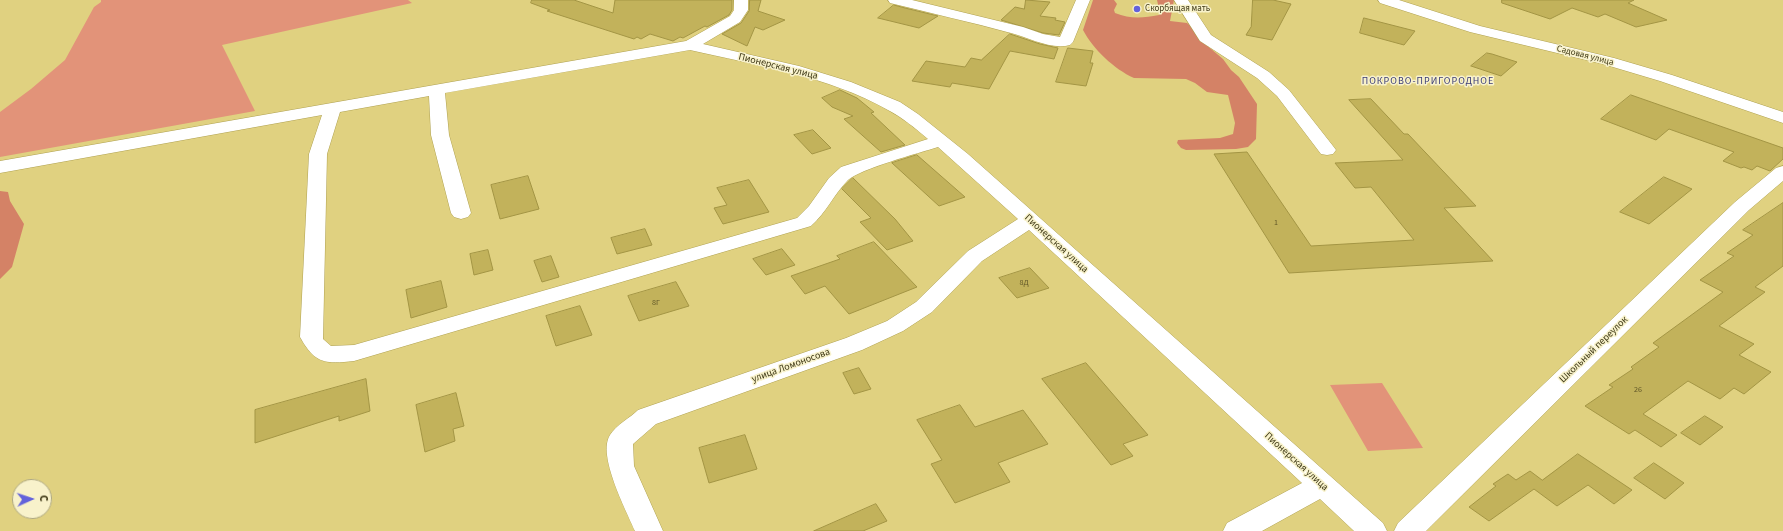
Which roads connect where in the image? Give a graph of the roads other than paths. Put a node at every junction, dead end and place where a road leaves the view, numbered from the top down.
1 (741, 0) edge
2 (895, 0) edge
3 (1083, 0) edge
4 (1181, 0) edge
5 (1385, 0) edge
6 (690, 45) junction
7 (437, 89) junction
8 (333, 107) junction
9 (1783, 118) edge
10 (941, 140) junction
11 (1327, 150) dead end
12 (0, 167) edge
13 (1783, 172) edge
14 (461, 213) dead end
15 (1031, 220) junction
16 (1322, 485) junction
17 (649, 531) edge
18 (1237, 531) edge
19 (1372, 531) edge
20 (1408, 531) edge

1 - 6 street
2 - 3 street
4 - 11 street
5 - 9 street, Садовая улица
6 - 7 street
6 - 10 street, Пионерская улица
7 - 8 street
7 - 14 street
8 - 10 street
8 - 12 street
10 - 15 street, Пионерская улица
13 - 20 street, Школьный переулок
15 - 16 street, Пионерская улица
15 - 17 street, улица Ломоносова
16 - 18 street
16 - 19 street, Пионерская улица

